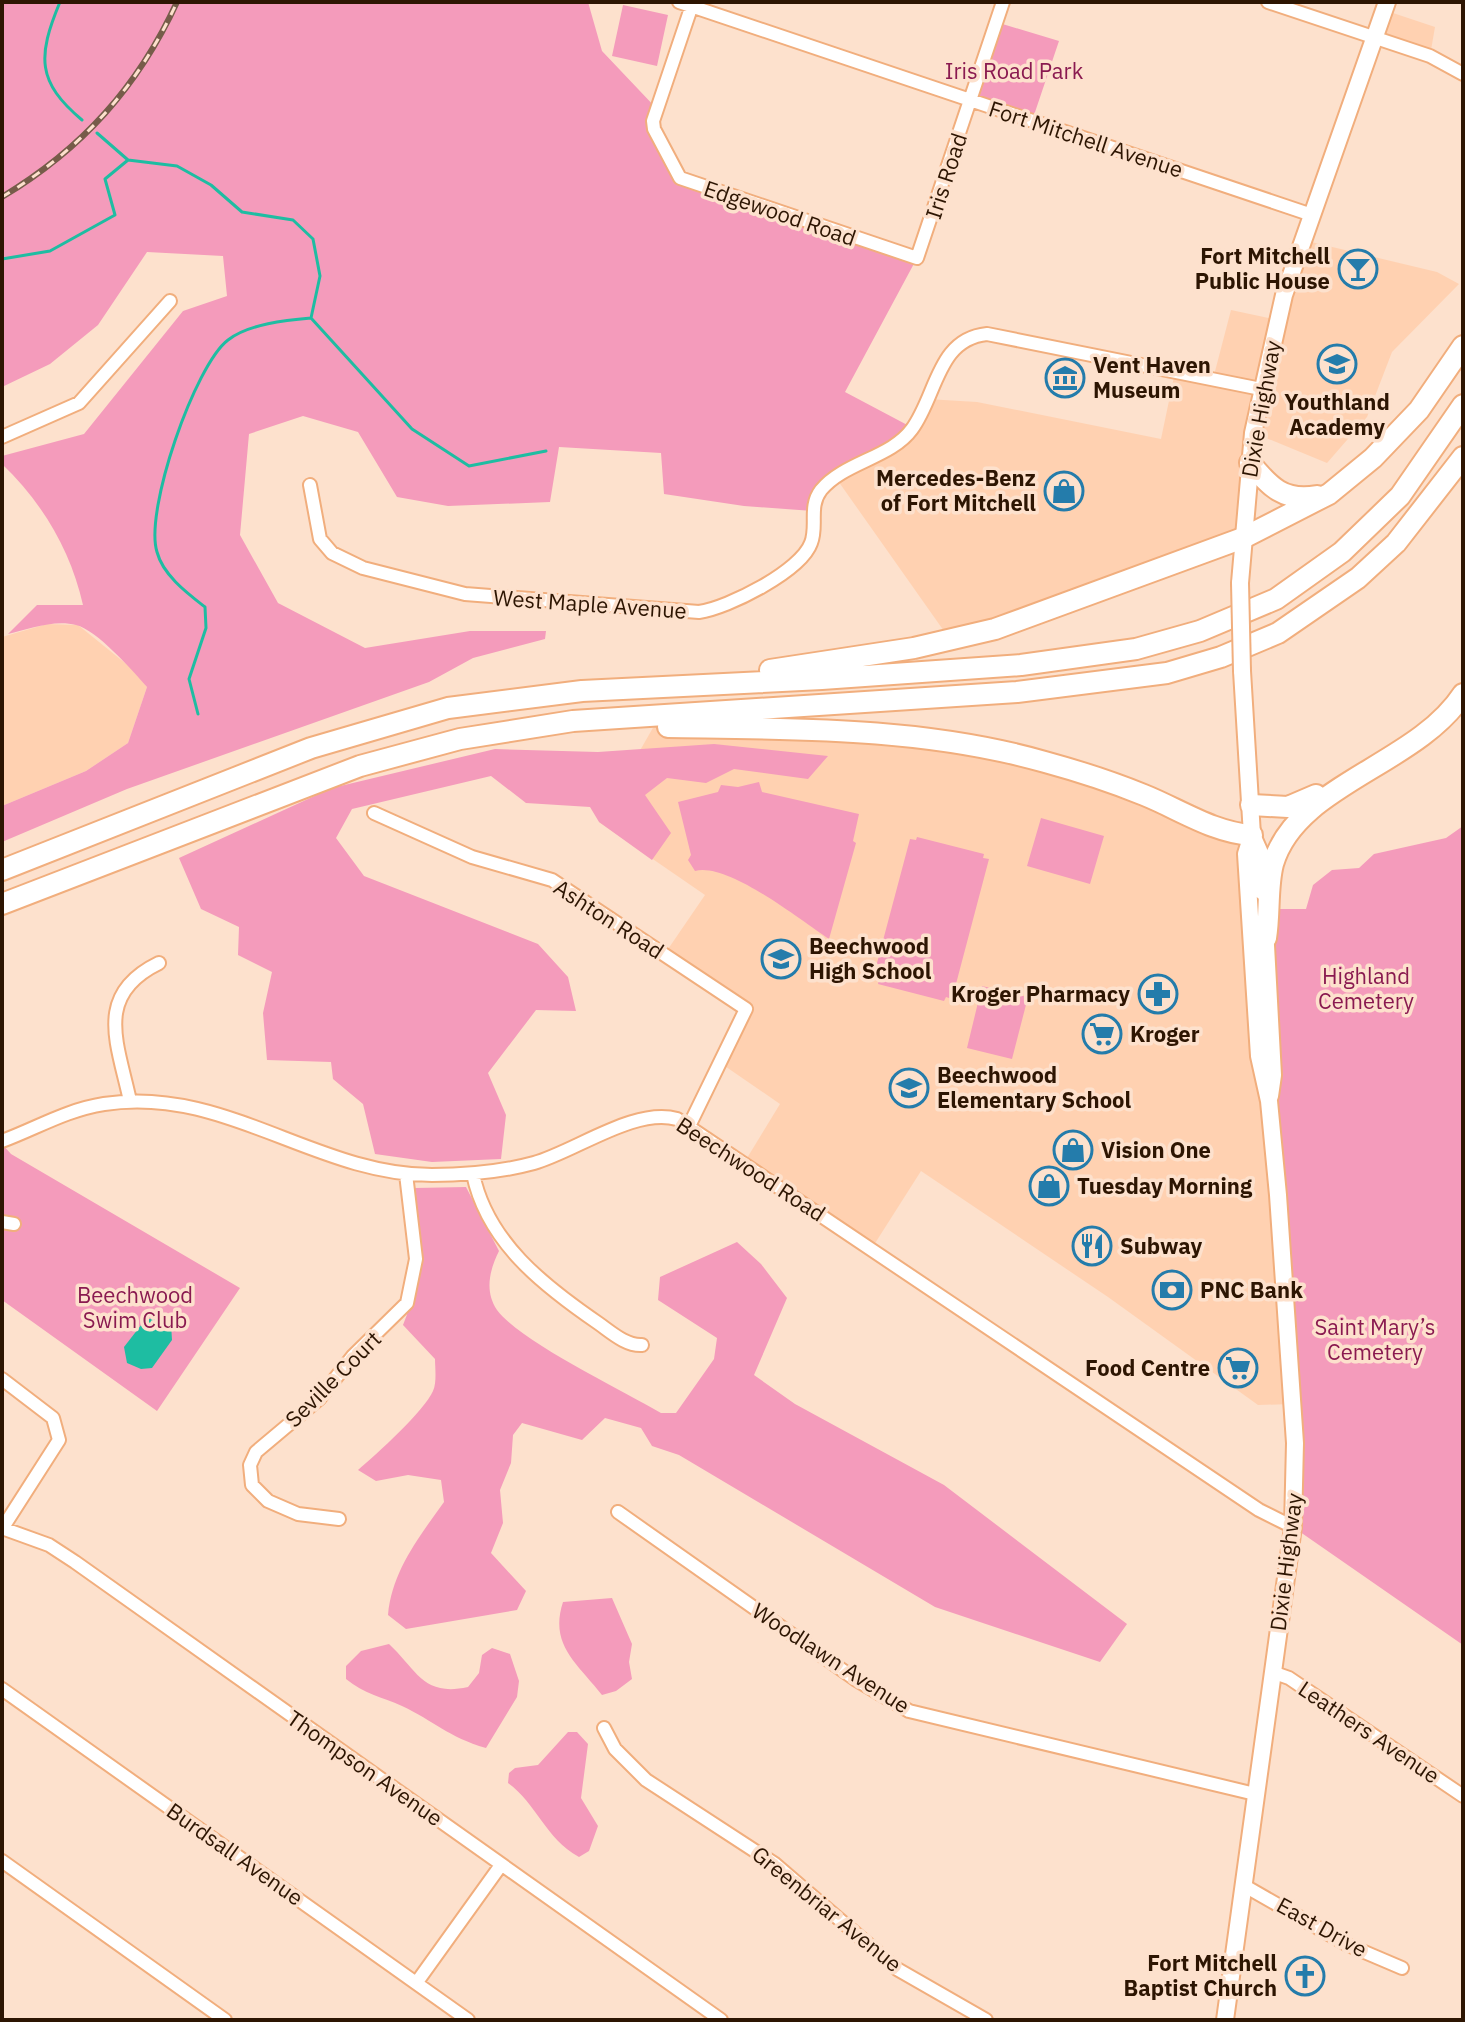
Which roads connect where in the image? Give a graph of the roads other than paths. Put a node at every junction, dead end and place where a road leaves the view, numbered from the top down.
1 (1003, 2) edge
2 (1268, 2) edge
3 (1387, 2) edge
4 (685, 5) edge
5 (1375, 37) junction
6 (1463, 74) edge
7 (970, 100) junction
8 (1312, 215) junction
9 (917, 258) joint
10 (170, 301) dead end
11 (1463, 346) edge
12 (1261, 389) junction
13 (1463, 405) edge
14 (2, 437) edge
15 (1463, 457) edge
16 (1250, 463) junction
17 (310, 485) dead end
18 (1329, 494) junction
19 (1243, 538) junction
20 (679, 684) junction
21 (1463, 694) edge
22 (508, 729) junction
23 (1360, 777) junction
24 (1251, 805) junction
25 (374, 813) dead end
26 (1252, 835) junction
27 (2, 870) edge
28 (2, 904) edge
29 (1266, 938) junction
30 (159, 963) dead end
31 (130, 1101) junction
32 (1269, 1101) junction
33 (689, 1126) junction
34 (2, 1141) edge
35 (406, 1174) junction
36 (473, 1174) junction
37 (642, 1345) dead end
38 (2, 1379) edge
39 (618, 1512) dead end
40 (339, 1519) dead end
41 (1293, 1527) junction
42 (2, 1528) edge
43 (1272, 1672) junction
44 (2, 1689) edge
45 (604, 1728) dead end
46 (1255, 1794) junction
47 (1463, 1796) edge
48 (2, 1861) edge
49 (501, 1865) junction
50 (1243, 1885) junction
51 (1402, 1968) dead end
52 (417, 1982) junction
53 (225, 2020) edge
54 (468, 2020) edge
55 (721, 2020) edge
56 (986, 2020) edge
57 (1225, 2020) edge

1 - 7 street, Iris Road
2 - 5 street
3 - 5 main road, Dixie Highway
4 - 7 street, Fort Mitchell Avenue
4 - 9 street, Edgewood Road
5 - 6 street
5 - 8 main road, Dixie Highway
7 - 8 street, Fort Mitchell Avenue
7 - 9 street, Iris Road
8 - 12 main road, Dixie Highway
10 - 14 street
11 - 18 highway
12 - 16 main road, Dixie Highway
12 - 17 street, West Maple Avenue
13 - 20 highway
15 - 22 highway
16 - 18 highway
16 - 19 main road, Dixie Highway
18 - 19 highway
19 - 20 highway
19 - 24 main road, Dixie Highway, bridge
20 - 27 highway
21 - 23 highway
22 - 26 highway
22 - 28 highway
23 - 24 highway
23 - 29 highway
24 - 26 main road, Dixie Highway
25 - 33 street, Ashton Road
26 - 29 main road, Dixie Highway
26 - 32 main road, Dixie Highway
29 - 32 main road, Dixie Highway
30 - 31 street
31 - 34 street, Beechwood Road
31 - 35 street, Beechwood Road
32 - 41 main road, Dixie Highway
33 - 36 street, Beechwood Road
33 - 41 street, Beechwood Road
35 - 36 street, Beechwood Road
35 - 40 street, Seville Court
36 - 37 street
38 - 42 street
39 - 46 street, Woodlawn Avenue
41 - 43 main road, Dixie Highway
42 - 49 street, Thompson Avenue
43 - 46 main road, Dixie Highway
43 - 47 street, Leathers Avenue
44 - 52 street, Burdsall Avenue
45 - 56 street, Greenbriar Avenue
46 - 50 main road, Dixie Highway
48 - 53 street
49 - 52 street
49 - 55 street, Thompson Avenue
50 - 51 street, East Drive
50 - 57 main road, Dixie Highway
52 - 54 street, Burdsall Avenue

